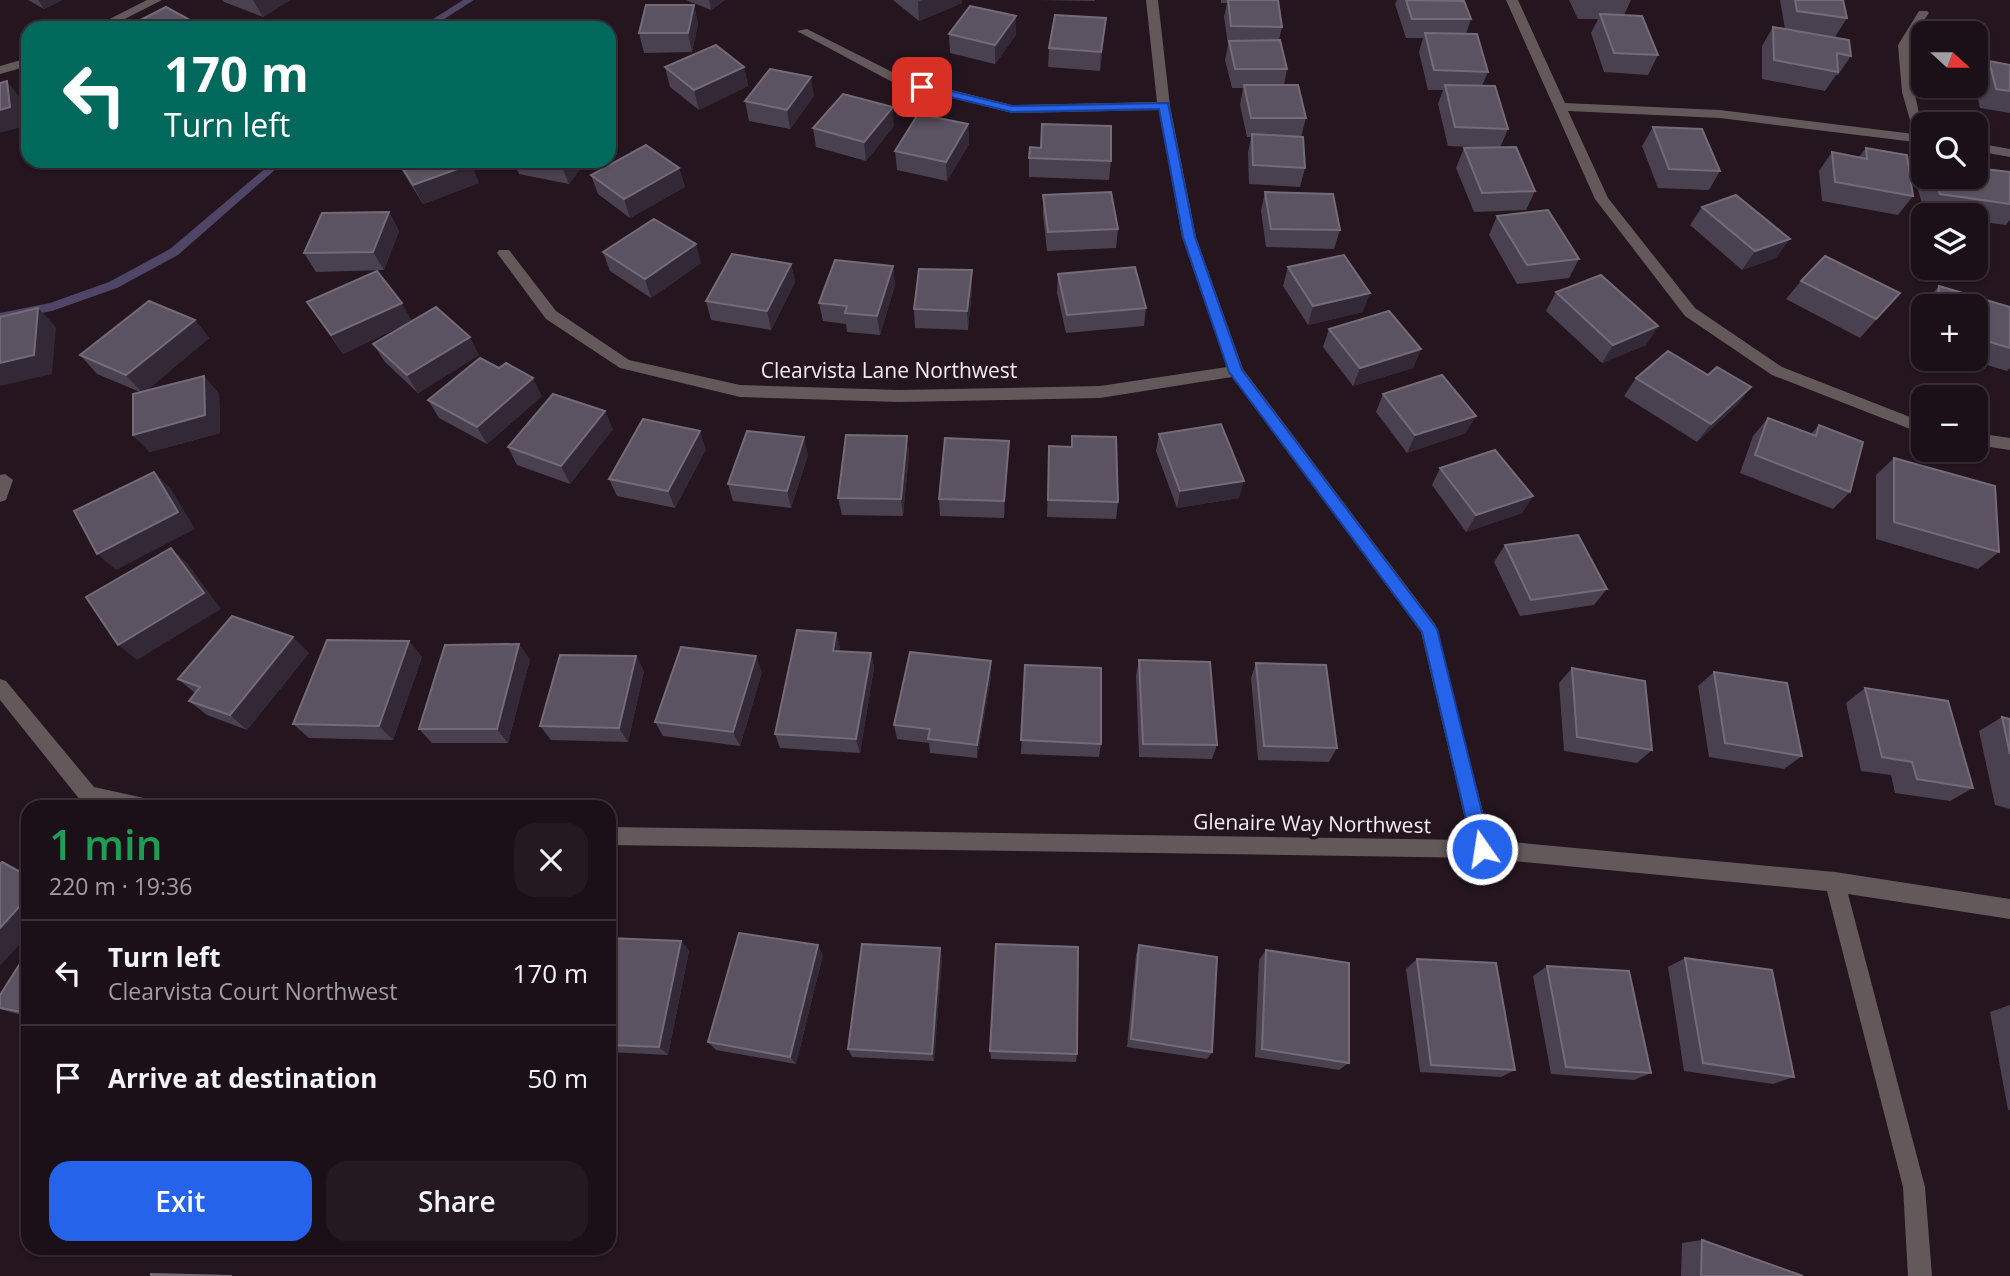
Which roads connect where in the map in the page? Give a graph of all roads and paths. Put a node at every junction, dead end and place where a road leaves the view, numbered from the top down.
1 (156, 0) edge
2 (1152, 0) edge
3 (1512, 0) edge
4 (1923, 13) dead end
5 (112, 21) edge
6 (803, 31) dead end
7 (21, 64) edge
8 (0, 70) edge
9 (1164, 106) junction
10 (1561, 107) junction
11 (1914, 112) edge
12 (1911, 138) edge
13 (1988, 149) edge
14 (2010, 152) edge
15 (504, 253) dead end
16 (1236, 372) junction
17 (1911, 423) edge
18 (1988, 441) edge
19 (2010, 444) edge
20 (0, 687) edge
21 (112, 800) edge
22 (616, 836) edge
23 (1482, 849) junction
24 (1835, 882) junction
25 (2010, 909) edge
26 (1920, 1276) edge

1 - 5 street
2 - 9 street
3 - 10 street
4 - 11 street
6 - 9 street
7 - 8 street
9 - 16 street
10 - 12 street
10 - 17 street
13 - 14 street
15 - 16 street, Clearvista Lane Northwest
16 - 23 street
18 - 19 street
20 - 21 street
22 - 23 street, Glenaire Way Northwest
23 - 24 street, Glenaire Way Northwest
24 - 25 street, Glenaire Way Northwest
24 - 26 street

